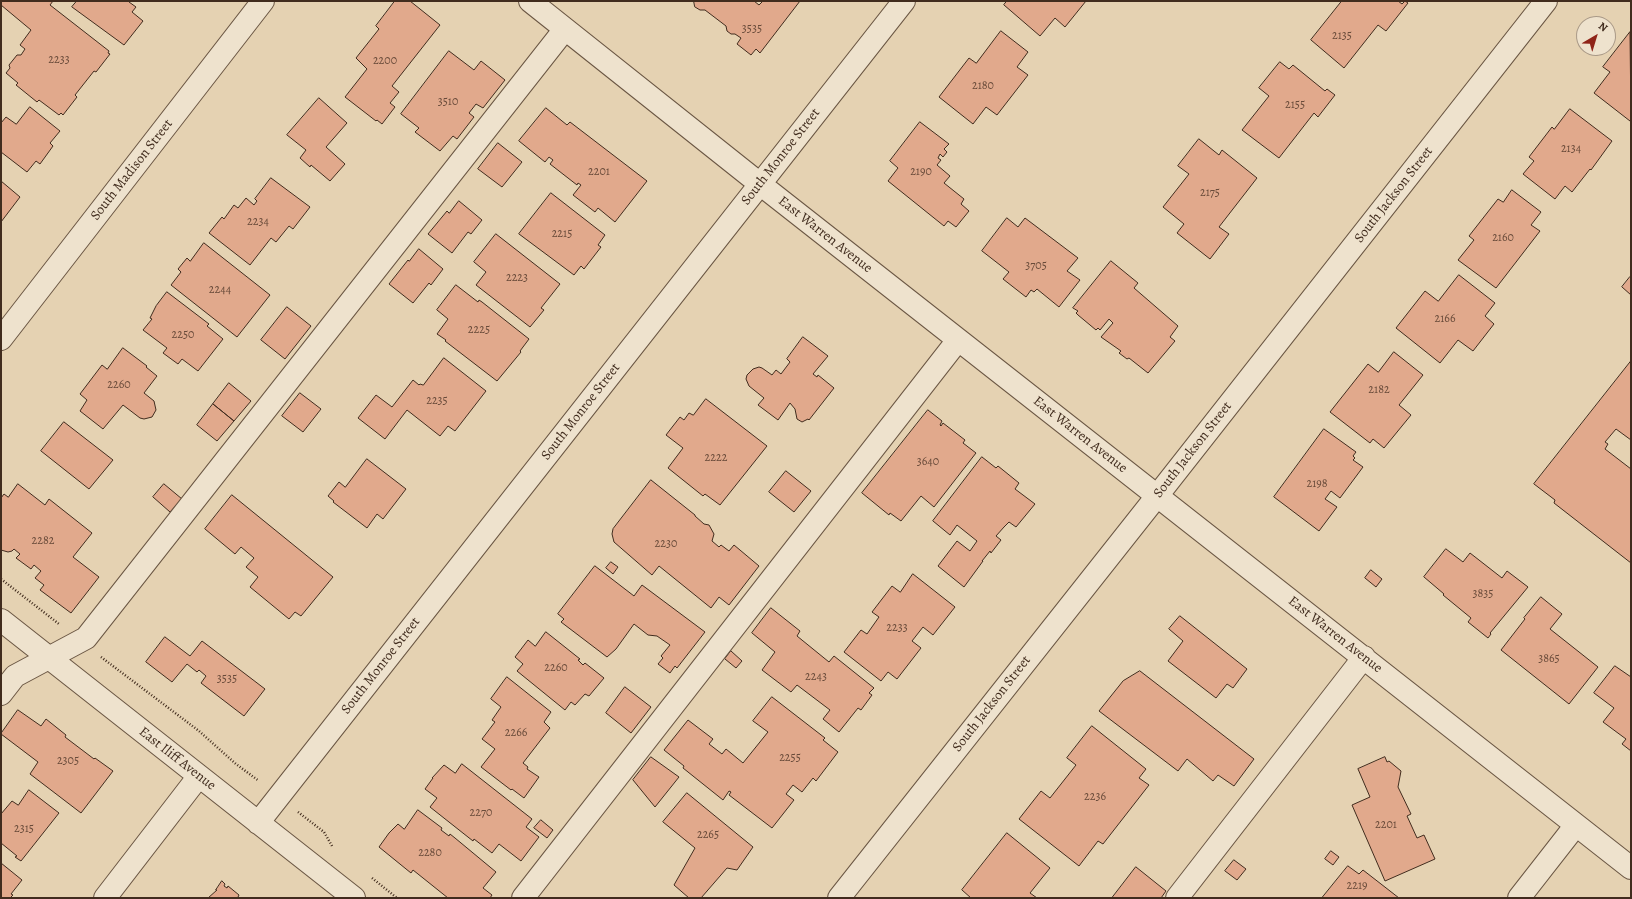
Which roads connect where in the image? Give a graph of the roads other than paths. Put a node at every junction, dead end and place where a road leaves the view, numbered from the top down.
1 (263, 1) edge
2 (530, 1) edge
3 (904, 1) edge
4 (1546, 1) edge
5 (565, 29) junction
6 (760, 184) junction
7 (1, 339) edge
8 (958, 340) junction
9 (1157, 496) junction
10 (1, 620) edge
11 (48, 657) junction
12 (1364, 657) junction
13 (1, 694) edge
14 (199, 776) junction
15 (258, 822) junction
16 (1576, 826) junction
17 (1631, 868) edge
18 (105, 898) edge
19 (354, 898) edge
20 (523, 898) edge
21 (839, 898) edge
22 (1177, 898) edge
23 (1519, 898) edge

1 - 7 street, South Madison Street
2 - 5 street, East Warren Avenue
3 - 6 street, South Monroe Street
4 - 9 street, South Jackson Street
5 - 6 street, East Warren Avenue
5 - 11 street
6 - 8 street, East Warren Avenue
6 - 15 street, South Monroe Street
8 - 9 street, East Warren Avenue
8 - 20 street
9 - 12 street, East Warren Avenue
9 - 21 street, South Jackson Street
10 - 11 street, East Iliff Avenue
11 - 13 street
11 - 14 street, East Iliff Avenue
12 - 16 street, East Warren Avenue
12 - 22 street
14 - 15 street, East Iliff Avenue
14 - 18 street
15 - 19 street, East Iliff Avenue
16 - 17 street, East Warren Avenue
16 - 23 street

